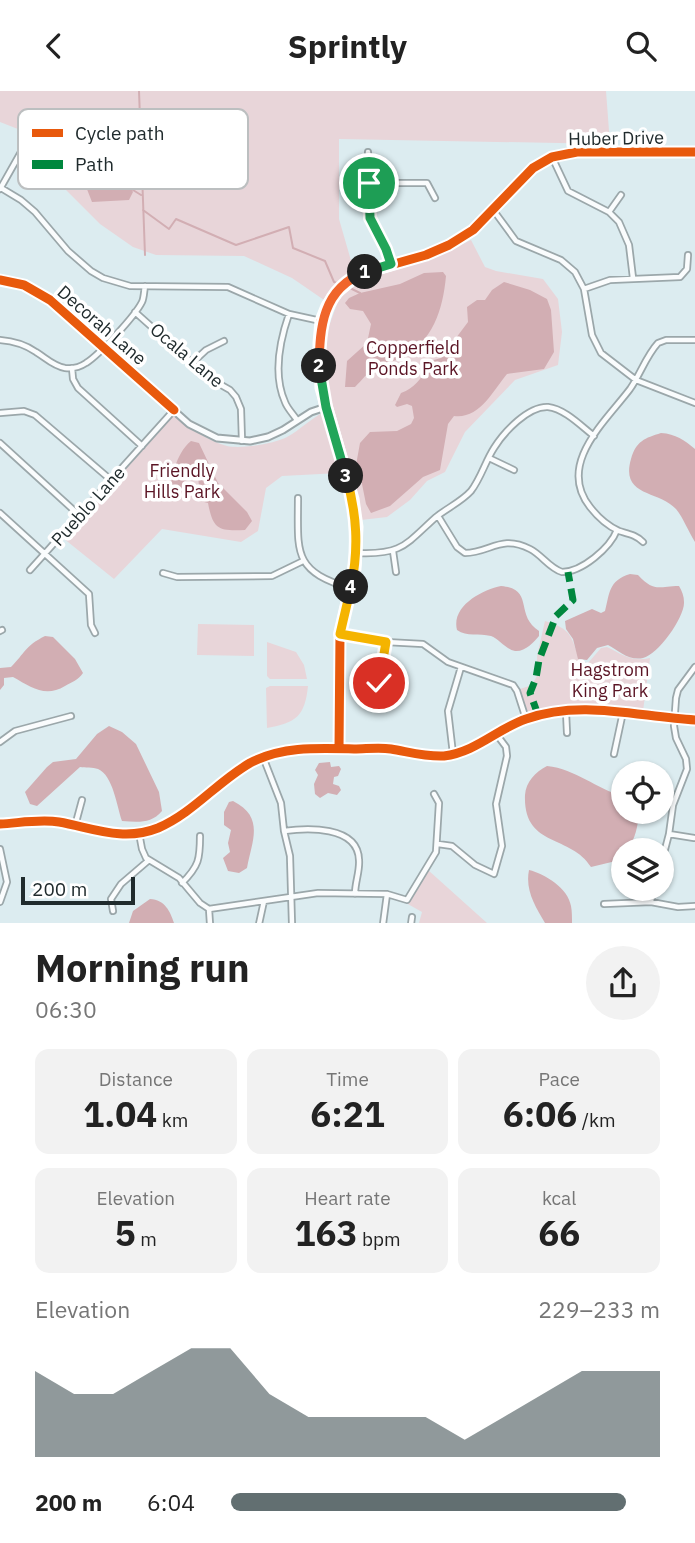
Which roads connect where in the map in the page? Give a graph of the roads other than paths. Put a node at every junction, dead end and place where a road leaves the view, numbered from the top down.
1 (369, 152) dead end
2 (695, 152) edge
3 (18, 157) edge
4 (552, 157) junction
5 (369, 183) junction
6 (0, 189) edge
7 (621, 195) dead end
8 (435, 198) dead end
9 (494, 211) junction
10 (608, 212) junction
11 (688, 255) dead end
12 (391, 264) junction
13 (633, 278) junction
14 (0, 280) edge
15 (145, 286) junction
16 (584, 289) junction
17 (135, 312) junction
18 (289, 314) junction
19 (321, 321) junction
20 (0, 340) edge
21 (695, 340) edge
22 (224, 341) dead end
23 (103, 347) junction
24 (192, 363) junction
25 (72, 368) junction
26 (636, 380) junction
27 (695, 403) edge
28 (326, 407) junction
29 (174, 410) junction
30 (0, 412) edge
31 (298, 420) junction
32 (594, 436) junction
33 (242, 441) junction
34 (0, 443) edge
35 (142, 446) junction
36 (489, 458) junction
37 (514, 470) dead end
38 (111, 480) junction
39 (298, 498) dead end
40 (0, 513) edge
41 (79, 515) junction
42 (438, 516) junction
43 (617, 530) junction
44 (643, 542) dead end
45 (393, 551) junction
46 (357, 552) junction
47 (45, 553) junction
48 (303, 561) junction
49 (30, 570) dead end
50 (396, 572) dead end
51 (163, 573) dead end
52 (350, 588) junction
53 (95, 633) dead end
54 (340, 634) junction
55 (386, 642) junction
56 (461, 667) junction
57 (695, 667) edge
58 (380, 706) dead end
59 (624, 711) junction
60 (566, 712) junction
61 (71, 716) dead end
62 (526, 719) junction
63 (674, 719) junction
64 (695, 720) edge
65 (567, 733) dead end
66 (498, 735) junction
67 (0, 741) edge
68 (339, 748) junction
69 (453, 754) junction
70 (614, 754) dead end
71 (263, 757) junction
72 (435, 795) dead end
73 (82, 800) dead end
74 (0, 824) edge
75 (75, 826) junction
76 (284, 831) junction
77 (139, 833) junction
78 (669, 834) junction
79 (200, 836) dead end
80 (668, 838) edge
81 (694, 838) edge
82 (438, 844) junction
83 (0, 849) edge
84 (149, 860) junction
85 (182, 883) junction
86 (355, 894) junction
87 (387, 894) junction
88 (292, 895) junction
89 (264, 901) junction
90 (0, 902) edge
91 (651, 902) joint
92 (604, 904) dead end
93 (695, 906) edge
94 (209, 909) junction
95 (113, 911) dead end
96 (209, 923) edge
97 (259, 923) edge
98 (292, 923) edge
99 (383, 923) edge

1 - 5 street
2 - 4 street, Huber Drive
3 - 6 street
4 - 9 street, Huber Drive
4 - 10 street
5 - 8 street
5 - 12 street
6 - 15 street
7 - 10 street
9 - 12 street, Huber Drive
9 - 16 street
10 - 13 street
11 - 13 street
12 - 19 street, Huber Drive
13 - 16 street
14 - 23 street, Decorah Lane
15 - 17 street
15 - 18 street
16 - 26 street
17 - 23 street
17 - 24 street, Ocala Lane
18 - 19 street
18 - 31 street
19 - 28 street, Huber Drive
20 - 25 street
21 - 26 street
22 - 24 street
23 - 25 street
23 - 29 street, Decorah Lane
24 - 33 street, Ocala Lane
25 - 35 street
26 - 27 street
26 - 32 street
28 - 31 street, Decorah Lane
28 - 46 street, Huber Drive
29 - 33 street, Decorah Lane
29 - 35 street, Pueblo Lane
30 - 38 street
31 - 33 street, Decorah Lane
32 - 36 street
32 - 43 street
34 - 41 street
35 - 38 street, Pueblo Lane
36 - 37 street
36 - 42 street
38 - 41 street, Pueblo Lane
39 - 48 street
40 - 47 street
41 - 47 street, Pueblo Lane
42 - 43 street
42 - 45 street
43 - 44 street
45 - 46 street
45 - 50 street
46 - 52 street, Huber Drive
47 - 49 street, Pueblo Lane
47 - 53 street
48 - 51 street
48 - 52 street
52 - 54 street, Huber Drive
54 - 55 street
54 - 68 street, Huber Drive
55 - 56 street
55 - 58 street
56 - 62 street
56 - 69 street
57 - 63 street
59 - 60 street
59 - 63 street
59 - 70 street
60 - 62 street
60 - 65 street
61 - 67 street
62 - 66 street
63 - 64 street
63 - 78 street
66 - 69 street
66 - 82 street
68 - 69 street
68 - 71 street
71 - 76 street
71 - 77 street
72 - 82 street
73 - 75 street
74 - 75 street
75 - 77 street
76 - 86 street
76 - 88 street
77 - 84 street
78 - 80 street
78 - 81 street
79 - 85 street
82 - 87 street
83 - 90 street
84 - 85 street
84 - 95 street
85 - 94 street
86 - 87 street
86 - 88 street
87 - 99 street
88 - 89 street
88 - 98 street
89 - 94 street
89 - 97 street
91 - 92 street
91 - 93 street
94 - 96 street

